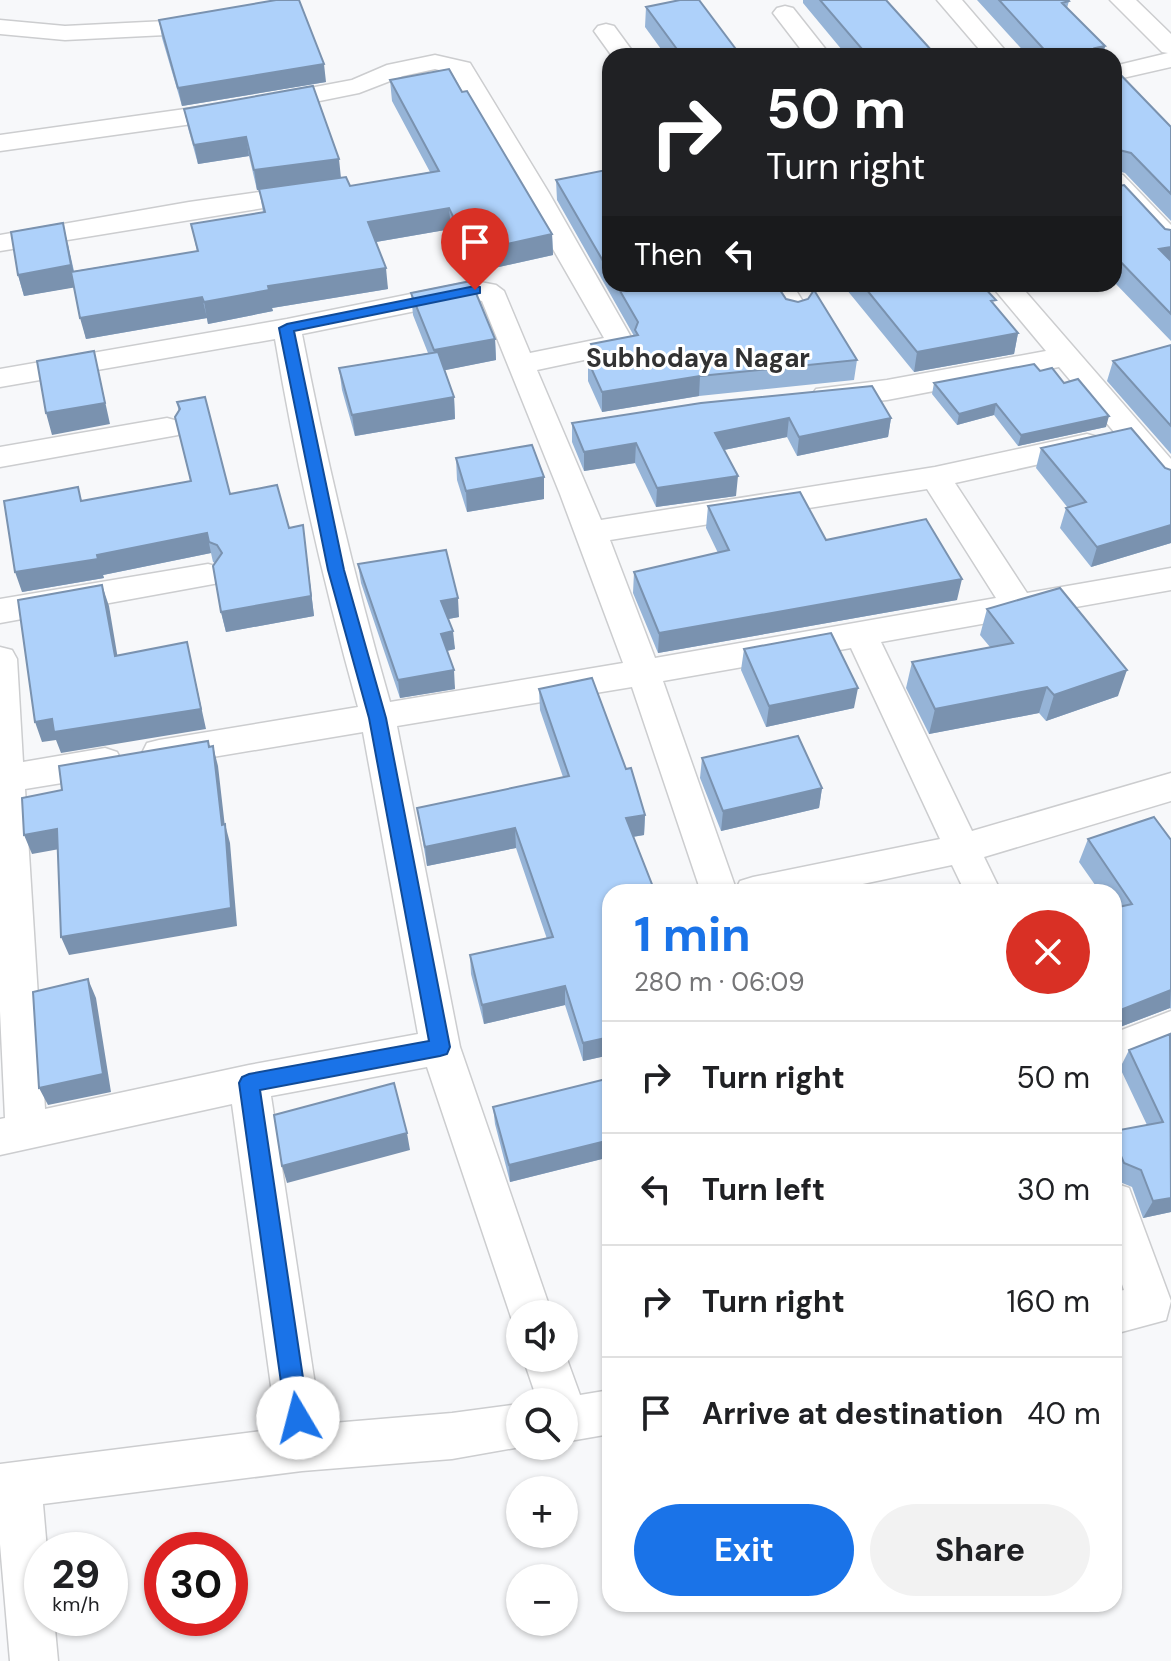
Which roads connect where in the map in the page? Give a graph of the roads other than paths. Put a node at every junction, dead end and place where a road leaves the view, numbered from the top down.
1 (949, 0) edge
2 (1122, 0) edge
3 (785, 13) dead end
4 (0, 27) edge
5 (166, 28) edge
6 (606, 31) dead end
7 (1171, 47) edge
8 (618, 48) edge
9 (813, 48) edge
10 (991, 48) edge
11 (1171, 60) edge
12 (1122, 71) edge
13 (0, 143) edge
14 (566, 187) edge
15 (338, 189) edge
16 (1122, 189) edge
17 (536, 193) junction
18 (1171, 241) edge
19 (0, 243) edge
20 (783, 292) edge
21 (1011, 292) edge
22 (795, 311) edge
23 (287, 328) junction
24 (1064, 357) junction
25 (520, 364) junction
26 (0, 378) edge
27 (794, 399) edge
28 (167, 428) dead end
29 (1132, 434) junction
30 (0, 457) edge
31 (935, 477) junction
32 (1171, 479) edge
33 (593, 532) junction
34 (208, 575) dead end
35 (1171, 579) edge
36 (1019, 607) junction
37 (0, 611) edge
38 (861, 635) junction
39 (0, 659) edge
40 (646, 672) junction
41 (378, 718) junction
42 (4, 778) edge
43 (1171, 787) edge
44 (965, 848) junction
45 (716, 884) edge
46 (792, 884) edge
47 (980, 884) edge
48 (1171, 1028) edge
49 (440, 1047) junction
50 (1122, 1047) edge
51 (249, 1083) junction
52 (13, 1135) edge
53 (1122, 1224) edge
54 (525, 1300) edge
55 (1122, 1311) edge
56 (602, 1412) edge
57 (578, 1413) edge
58 (506, 1428) edge
59 (302, 1448) junction
60 (9, 1486) edge
61 (34, 1661) edge

1 - 10 street
2 - 7 street
3 - 9 street
4 - 5 street
6 - 8 street
11 - 12 street
13 - 17 street
14 - 17 street
15 - 19 street
16 - 18 street
17 - 25 street
20 - 22 street
21 - 24 street
23 - 25 street
23 - 26 street
23 - 41 street
24 - 27 street
24 - 29 street
25 - 33 street
28 - 30 street
29 - 31 street
29 - 32 street
31 - 33 street
31 - 36 street
33 - 40 street
34 - 37 street
35 - 36 street
36 - 38 street
38 - 40 street
38 - 44 street
39 - 42 street
40 - 41 street
40 - 45 street
41 - 42 street
41 - 49 street
42 - 52 street
43 - 44 street
44 - 46 street
44 - 47 street
48 - 50 street
49 - 51 street
49 - 54 street
51 - 52 street
51 - 59 street
53 - 55 street
56 - 57 street
58 - 59 street
59 - 60 street
60 - 61 street

